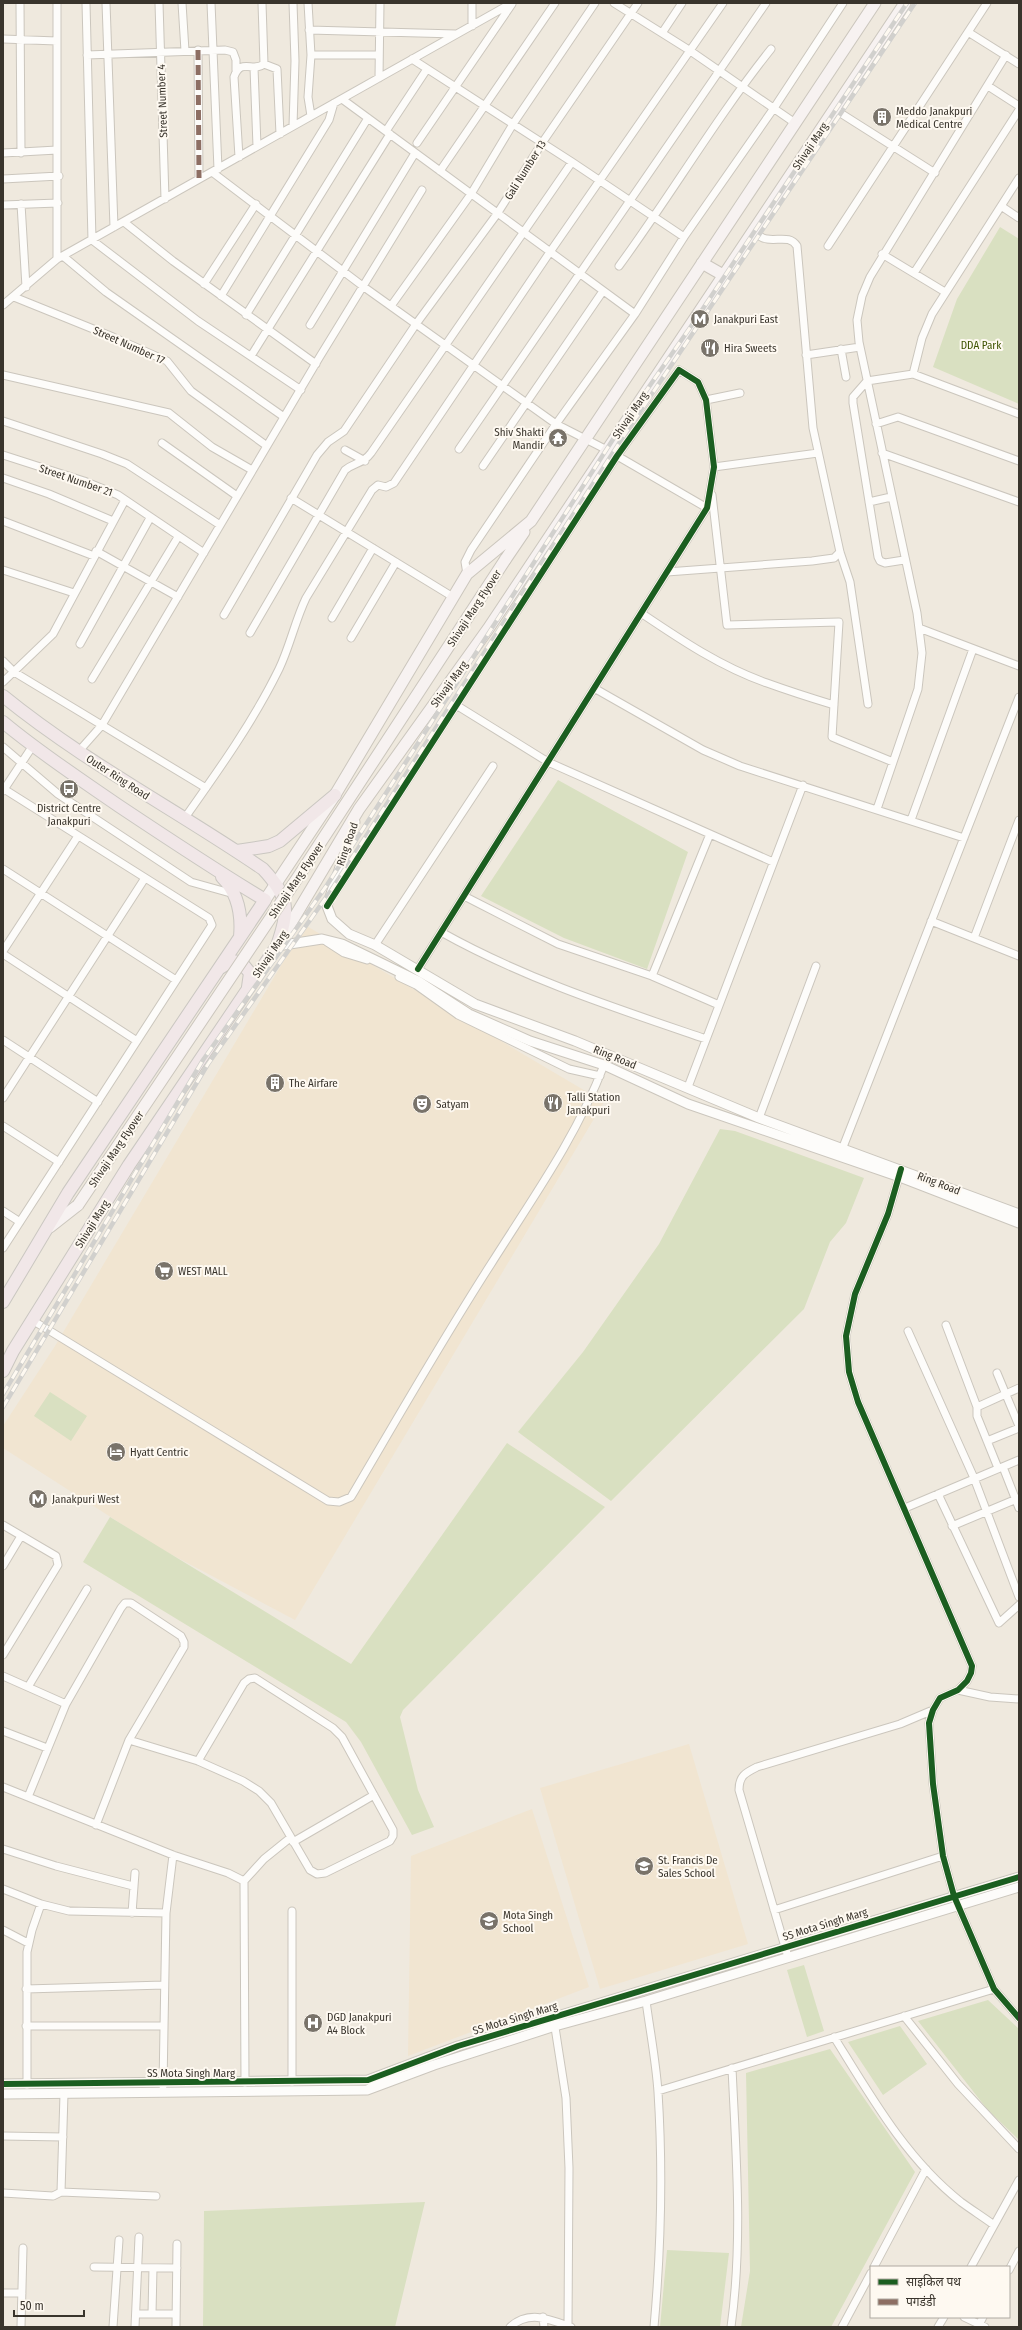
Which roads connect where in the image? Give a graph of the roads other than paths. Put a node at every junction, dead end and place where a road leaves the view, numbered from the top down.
1 (20, 3) edge
2 (57, 3) edge
3 (86, 3) edge
4 (106, 3) edge
5 (159, 3) edge
6 (182, 3) edge
7 (211, 3) edge
8 (262, 3) edge
9 (292, 3) edge
10 (308, 3) edge
11 (380, 3) edge
12 (472, 3) edge
13 (513, 3) edge
14 (555, 3) edge
15 (595, 3) edge
16 (614, 3) edge
17 (638, 3) edge
18 (682, 3) edge
19 (723, 3) edge
20 (766, 3) edge
21 (843, 3) edge
22 (875, 3) edge
23 (904, 3) edge
24 (987, 3) edge
25 (630, 13) junction
26 (472, 26) junction
27 (309, 30) junction
28 (379, 31) junction
29 (968, 32) junction
30 (662, 33) junction
31 (456, 34) junction
32 (3, 38) edge
33 (20, 39) junction
34 (57, 41) junction
35 (771, 48) dead end
36 (198, 50) junction
37 (213, 50) junction
38 (689, 50) junction
39 (185, 51) junction
40 (160, 52) junction
41 (108, 54) junction
42 (87, 55) junction
43 (310, 55) junction
44 (379, 55) junction
45 (1006, 55) junction
46 (412, 59) junction
47 (264, 64) junction
48 (1019, 64) edge
49 (254, 68) junction
50 (427, 69) junction
51 (236, 70) junction
52 (719, 71) junction
53 (379, 78) junction
54 (742, 86) junction
55 (988, 86) junction
56 (455, 87) junction
57 (342, 99) junction
58 (334, 103) junction
59 (484, 106) junction
60 (1019, 106) edge
61 (774, 108) junction
62 (834, 109) junction
63 (1019, 110) edge
64 (311, 116) junction
65 (368, 118) junction
66 (795, 123) junction
67 (513, 124) junction
68 (294, 126) junction
69 (388, 133) junction
70 (280, 134) junction
71 (417, 143) dead end
72 (542, 143) junction
73 (258, 146) junction
74 (894, 146) junction
75 (58, 150) junction
76 (415, 152) junction
77 (3, 153) edge
78 (21, 153) junction
79 (239, 157) junction
80 (572, 162) junction
81 (215, 170) junction
82 (440, 171) junction
83 (935, 173) junction
84 (59, 176) junction
85 (199, 178) junction
86 (1019, 178) edge
87 (3, 179) edge
88 (601, 181) junction
89 (422, 190) dead end
90 (471, 194) junction
91 (165, 198) junction
92 (630, 201) junction
93 (58, 203) junction
94 (21, 204) junction
95 (256, 204) junction
96 (3, 205) edge
97 (1001, 206) junction
98 (270, 214) junction
99 (497, 214) junction
100 (654, 218) junction
101 (1019, 218) edge
102 (124, 222) junction
103 (114, 227) junction
104 (753, 231) junction
105 (524, 233) junction
106 (295, 234) junction
107 (684, 237) junction
108 (92, 240) junction
109 (828, 246) dead end
110 (317, 251) junction
111 (550, 252) junction
112 (882, 254) junction
113 (60, 258) junction
114 (702, 262) junction
115 (619, 266) dead end
116 (343, 270) junction
117 (914, 273) junction
118 (580, 274) junction
119 (722, 276) junction
120 (204, 284) junction
121 (364, 286) junction
122 (26, 287) junction
123 (603, 291) junction
124 (946, 292) junction
125 (221, 296) junction
126 (14, 297) junction
127 (3, 305) edge
128 (391, 306) junction
129 (635, 314) junction
130 (246, 315) junction
131 (416, 324) junction
132 (310, 325) dead end
133 (268, 330) junction
134 (445, 345) junction
135 (860, 346) junction
136 (841, 349) junction
137 (806, 355) junction
138 (251, 356) junction
139 (316, 364) junction
140 (473, 366) junction
141 (661, 368) junction
142 (912, 374) junction
143 (3, 375) edge
144 (675, 376) junction
145 (846, 377) dead end
146 (867, 381) junction
147 (502, 386) junction
148 (301, 390) junction
149 (740, 393) dead end
150 (706, 400) junction
151 (526, 403) junction
152 (1019, 414) edge
153 (284, 417) junction
154 (3, 421) edge
155 (556, 424) junction
156 (876, 424) junction
157 (585, 440) junction
158 (162, 443) dead end
159 (267, 446) junction
160 (459, 449) dead end
161 (345, 450) dead end
162 (607, 450) junction
163 (818, 453) junction
164 (882, 453) junction
165 (3, 455) edge
166 (617, 456) junction
167 (1019, 460) edge
168 (365, 461) junction
169 (483, 466) dead end
170 (714, 467) junction
171 (252, 470) junction
172 (3, 478) edge
173 (712, 489) junction
174 (237, 496) junction
175 (891, 497) junction
176 (291, 498) junction
177 (125, 500) junction
178 (869, 502) junction
179 (1019, 502) edge
180 (707, 508) junction
181 (319, 515) junction
182 (150, 518) junction
183 (3, 521) edge
184 (113, 521) junction
185 (531, 521) junction
186 (220, 525) junction
187 (346, 532) junction
188 (178, 537) junction
189 (373, 548) junction
190 (840, 552) junction
191 (204, 553) junction
192 (95, 554) junction
193 (904, 560) junction
194 (396, 562) junction
195 (123, 567) junction
196 (722, 568) junction
197 (3, 570) edge
198 (667, 572) junction
199 (467, 574) junction
200 (151, 582) junction
201 (74, 594) junction
202 (178, 597) junction
203 (452, 597) junction
204 (641, 613) junction
205 (224, 615) dead end
206 (332, 618) dead end
207 (919, 628) junction
208 (250, 633) dead end
209 (351, 638) dead end
210 (80, 644) dead end
211 (973, 649) junction
212 (3, 661) edge
213 (1019, 666) edge
214 (14, 672) junction
215 (92, 678) dead end
216 (3, 682) edge
217 (594, 688) junction
218 (3, 696) edge
219 (1019, 697) edge
220 (868, 704) dead end
221 (456, 705) junction
222 (834, 705) junction
223 (1016, 714) edge
224 (3, 722) edge
225 (102, 725) junction
226 (3, 747) edge
227 (32, 747) junction
228 (79, 751) junction
229 (22, 762) junction
230 (548, 762) junction
231 (893, 762) junction
232 (492, 766) dead end
233 (803, 785) junction
234 (4, 787) edge
235 (206, 788) junction
236 (335, 795) junction
237 (359, 809) junction
238 (877, 809) junction
239 (184, 819) junction
240 (912, 820) junction
241 (1019, 820) edge
242 (710, 834) junction
243 (78, 836) junction
244 (964, 838) junction
245 (237, 851) junction
246 (774, 862) junction
247 (3, 869) edge
248 (214, 870) junction
249 (145, 878) junction
250 (276, 883) junction
251 (41, 894) junction
252 (234, 894) junction
253 (464, 896) junction
254 (265, 900) junction
255 (327, 906) junction
256 (931, 921) junction
257 (441, 932) junction
258 (349, 934) junction
259 (107, 936) junction
260 (240, 938) junction
261 (974, 938) junction
262 (325, 940) junction
263 (342, 944) junction
264 (375, 945) junction
265 (277, 946) junction
266 (3, 953) edge
267 (1019, 956) edge
268 (816, 966) dead end
269 (219, 969) junction
270 (418, 969) junction
271 (652, 976) junction
272 (176, 980) junction
273 (248, 987) junction
274 (69, 997) junction
275 (719, 1005) junction
276 (706, 1039) junction
277 (3, 1040) edge
278 (137, 1041) junction
279 (30, 1058) junction
280 (604, 1065) junction
281 (600, 1076) junction
282 (688, 1087) junction
283 (3, 1098) edge
284 (98, 1102) junction
285 (760, 1118) junction
286 (3, 1126) edge
287 (843, 1147) junction
288 (59, 1162) junction
289 (900, 1173) junction
290 (3, 1211) edge
291 (1019, 1214) edge
292 (20, 1222) junction
293 (1019, 1223) edge
294 (50, 1227) junction
295 (3, 1248) edge
296 (7, 1292) edge
297 (3, 1302) edge
298 (32, 1320) junction
299 (946, 1325) dead end
300 (908, 1331) dead end
301 (3, 1359) edge
302 (3, 1370) edge
303 (997, 1373) dead end
304 (1019, 1388) edge
305 (1006, 1393) junction
306 (977, 1407) junction
307 (1019, 1426) edge
308 (987, 1441) junction
309 (1019, 1460) edge
310 (1000, 1468) junction
311 (974, 1478) junction
312 (938, 1494) junction
313 (1017, 1499) edge
314 (905, 1508) junction
315 (1019, 1508) edge
316 (987, 1512) junction
317 (3, 1525) edge
318 (952, 1526) junction
319 (21, 1536) junction
320 (3, 1566) edge
321 (87, 1589) dead end
322 (1019, 1597) edge
323 (1019, 1605) edge
324 (3, 1655) edge
325 (3, 1676) edge
326 (28, 1687) junction
327 (958, 1690) junction
328 (1019, 1699) edge
329 (66, 1704) junction
330 (932, 1710) junction
331 (3, 1730) edge
332 (129, 1740) junction
333 (47, 1748) junction
334 (198, 1761) junction
335 (3, 1787) edge
336 (374, 1795) junction
337 (28, 1797) junction
338 (96, 1825) junction
339 (292, 1840) junction
340 (3, 1848) edge
341 (173, 1855) junction
342 (943, 1856) junction
343 (135, 1873) dead end
344 (1019, 1877) edge
345 (244, 1882) junction
346 (133, 1886) junction
347 (1019, 1887) edge
348 (3, 1889) edge
349 (954, 1896) junction
350 (41, 1904) junction
351 (958, 1905) junction
352 (774, 1910) junction
353 (292, 1911) dead end
354 (132, 1913) junction
355 (166, 1913) junction
356 (3, 1930) edge
357 (28, 1943) junction
358 (785, 1947) junction
359 (788, 1958) junction
360 (745, 1959) junction
361 (748, 1970) junction
362 (674, 1980) junction
363 (164, 1985) junction
364 (26, 1989) junction
365 (994, 1990) junction
366 (676, 1992) junction
367 (646, 2001) junction
368 (904, 2016) junction
369 (1019, 2018) edge
370 (554, 2022) junction
371 (26, 2026) junction
372 (164, 2026) junction
373 (834, 2037) junction
374 (732, 2068) junction
375 (292, 2082) junction
376 (163, 2083) junction
377 (246, 2083) junction
378 (3, 2084) edge
379 (27, 2085) junction
380 (658, 2091) junction
381 (3, 2094) edge
382 (64, 2094) junction
383 (164, 2094) junction
384 (3, 2136) edge
385 (63, 2137) junction
386 (1019, 2149) edge
387 (926, 2169) junction
388 (1019, 2180) edge
389 (60, 2192) junction
390 (3, 2193) edge
391 (156, 2196) dead end
392 (994, 2225) junction
393 (139, 2237) dead end
394 (119, 2240) dead end
395 (177, 2244) dead end
396 (23, 2248) dead end
397 (1019, 2251) edge
398 (875, 2266) edge
399 (972, 2266) edge
400 (94, 2267) dead end
401 (117, 2267) junction
402 (138, 2267) junction
403 (153, 2268) junction
404 (177, 2268) junction
405 (1010, 2268) edge
406 (870, 2276) edge
407 (3, 2293) edge
408 (22, 2293) junction
409 (136, 2314) junction
410 (152, 2314) junction
411 (176, 2314) junction
412 (543, 2318) junction
413 (943, 2318) edge
414 (966, 2318) edge
415 (981, 2326) edge
416 (22, 2327) edge
417 (113, 2327) edge
418 (136, 2327) edge
419 (176, 2327) edge
420 (510, 2327) edge
421 (544, 2327) edge
422 (569, 2327) edge
423 (654, 2327) edge
424 (731, 2327) edge
425 (842, 2327) edge
426 (938, 2327) edge

1 - 33 street
2 - 34 street
3 - 42 street
4 - 41 street
5 - 40 street, Street Number 4
6 - 39 street
7 - 37 street
8 - 47 street
9 - 68 street
10 - 27 street
11 - 28 street
12 - 26 street
13 - 26 street
13 - 56 street
14 - 59 street
15 - 67 street
16 - 25 street
17 - 25 street, Gali Number 13
18 - 30 street
19 - 38 street
20 - 52 street
21 - 61 street
22 - 66 main road
23 - 62 main road, Shivaji Marg
24 - 29 street
25 - 30 street
25 - 72 street, Gali Number 13
26 - 31 street
27 - 28 street
27 - 43 street
28 - 31 street
28 - 44 street
29 - 45 street
29 - 74 street
30 - 38 street
31 - 46 street
32 - 33 street
33 - 34 street
33 - 78 street
34 - 75 street
35 - 54 street
36 - 37 street
36 - 39 street
36 - 85 street
37 - 51 street
37 - 81 street
38 - 52 street
38 - 88 street
39 - 40 street
40 - 41 street
40 - 91 street, Street Number 4
41 - 42 street
41 - 103 street
42 - 108 street
43 - 44 street
43 - 64 street
44 - 53 street
45 - 48 street
45 - 55 street
46 - 50 street
46 - 53 street
47 - 49 street
47 - 70 street
49 - 51 street
49 - 73 street
50 - 56 street
50 - 69 street
51 - 79 street
52 - 54 street
52 - 92 street
53 - 57 street
54 - 61 street
54 - 100 street
55 - 60 street
55 - 83 street
56 - 59 street
56 - 71 street
57 - 58 street
57 - 65 street
58 - 64 street
58 - 98 street
59 - 67 street
59 - 82 street
61 - 66 street
61 - 107 street
62 - 74 street
62 - 104 main road, Shivaji Marg
63 - 117 street
64 - 68 street
65 - 69 street
65 - 106 street
66 - 114 main road
67 - 72 street
67 - 90 street
68 - 70 street
69 - 76 street
69 - 110 street
70 - 73 street
72 - 80 street
72 - 99 street, Gali Number 13
73 - 79 street
74 - 83 street
74 - 109 street
75 - 78 street
75 - 84 street
76 - 82 street
76 - 116 street
77 - 78 street
79 - 81 street
80 - 88 street
80 - 105 street
81 - 85 street
81 - 95 street
82 - 90 street
83 - 112 street
84 - 87 street
84 - 93 street
85 - 91 street
86 - 97 street
88 - 92 street
88 - 111 street
89 - 121 street
90 - 99 street
90 - 128 street
91 - 102 street
92 - 100 street
92 - 118 street
93 - 94 street
93 - 113 street
94 - 96 street
94 - 122 street
95 - 98 street
95 - 120 street
97 - 101 street
97 - 124 street
98 - 106 street
98 - 125 street
99 - 105 street
99 - 131 street, Gali Number 13
100 - 107 street
100 - 115 street
102 - 103 street
102 - 120 street
103 - 108 street
104 - 119 main road, Shivaji Marg
104 - 137 street
105 - 111 street
105 - 134 street
106 - 110 street
106 - 130 street
107 - 129 street
108 - 113 street
108 - 138 street
110 - 116 street
110 - 133 street
111 - 118 street
111 - 140 street
112 - 117 street
112 - 135 street
113 - 122 street
113 - 153 street
114 - 119 main road
114 - 157 main road
116 - 121 street
116 - 132 street
117 - 124 street
118 - 123 street
118 - 147 street
119 - 141 main road, Shivaji Marg
120 - 125 street
121 - 128 street
121 - 139 street
122 - 126 street
123 - 129 street
123 - 151 street
124 - 142 street
125 - 130 street
126 - 127 street
126 - 159 street, Street Number 17
128 - 131 street
129 - 155 street
130 - 133 street
131 - 134 street
131 - 176 street, Gali Number 13
133 - 138 street
133 - 139 street
134 - 140 street
134 - 168 street
135 - 136 street
135 - 146 street
136 - 137 street
136 - 145 street
137 - 163 street
138 - 148 street
139 - 148 street
140 - 147 street
140 - 187 street
141 - 144 street
141 - 162 main road, Shivaji Marg
142 - 146 street
142 - 152 street
143 - 171 street
144 - 150 street
144 - 166 street
146 - 156 street
146 - 178 street
147 - 151 street
147 - 160 street
148 - 153 street
149 - 150 street
150 - 170 street
151 - 155 street
151 - 169 street
153 - 159 street
154 - 186 street
155 - 157 street
155 - 199 street
156 - 164 street
156 - 167 street
157 - 162 street
157 - 185 main road
158 - 174 street
159 - 171 street
161 - 168 street
162 - 166 street
162 - 237 main road, Shivaji Marg
163 - 170 street
163 - 190 street
164 - 175 street
164 - 179 street
165 - 177 street, Street Number 21
166 - 180 street
166 - 221 street
168 - 181 street
170 - 173 street
171 - 174 street
172 - 184 street
173 - 180 street
173 - 196 street
174 - 186 street
175 - 178 street
175 - 193 street
176 - 181 street
176 - 205 street, Gali Number 13
177 - 182 street, Street Number 21
177 - 184 street
178 - 193 street
180 - 198 street
181 - 187 street
181 - 208 street
182 - 188 street, Street Number 21
182 - 195 street
183 - 192 street
184 - 192 street
185 - 199 main road
185 - 294 main road, Shivaji Marg Flyover, bridge
186 - 191 street
187 - 189 street
187 - 235 street
188 - 191 street, Street Number 21
188 - 200 street
189 - 194 street
189 - 206 street
190 - 196 street
190 - 220 street
191 - 202 street
192 - 195 street
192 - 201 street
193 - 207 street
194 - 203 street
194 - 209 street
195 - 200 street
195 - 210 street
196 - 198 street
196 - 222 street
197 - 201 street
198 - 204 street
199 - 203 main road
200 - 202 street
200 - 215 street
201 - 214 street
202 - 225 street
203 - 236 main road
204 - 217 street
204 - 222 street
207 - 211 street
207 - 231 street
211 - 213 street
211 - 240 street
212 - 214 street
214 - 216 street
214 - 225 street
217 - 230 street
217 - 233 street
218 - 228 main road, Outer Ring Road
219 - 223 street
221 - 230 street
221 - 255 street
222 - 231 street
223 - 244 street
224 - 227 main road, Outer Ring Road
225 - 228 street
225 - 235 street
226 - 229 street
227 - 229 street
227 - 248 main road, Outer Ring Road
228 - 239 main road, Outer Ring Road
229 - 234 street
229 - 252 street
230 - 242 street
230 - 253 street
231 - 238 street
232 - 264 street
233 - 238 street
233 - 246 street
234 - 243 street
235 - 239 street
236 - 237 main road
236 - 245 main road
236 - 250 main road
237 - 255 street, Ring Road
237 - 265 main road, Shivaji Marg
238 - 240 street
239 - 245 main road, Outer Ring Road
240 - 244 street
241 - 261 street
242 - 246 street
242 - 271 street
243 - 249 street
243 - 251 street
244 - 256 street
245 - 250 main road, Outer Ring Road
246 - 275 street
247 - 251 street
248 - 252 main road
248 - 254 main road
249 - 259 street
249 - 272 street
250 - 254 main road
250 - 265 main road, Outer Ring Road
251 - 259 street
251 - 266 street
252 - 260 main road
253 - 257 street
253 - 271 street
254 - 260 main road
255 - 258 street, Ring Road
256 - 261 street
256 - 287 street
257 - 270 street
257 - 276 street
258 - 263 street
258 - 264 street, Ring Road
259 - 272 street
259 - 274 street
260 - 269 main road
261 - 267 street
262 - 263 street, Ring Road
262 - 265 street, Ring Road
262 - 281 street
263 - 280 street, Ring Road
264 - 270 street, Ring Road
265 - 273 main road, Shivaji Marg
266 - 274 street
268 - 285 street
269 - 273 main road
269 - 294 main road
270 - 282 street, Ring Road
271 - 275 street
272 - 278 street
273 - 298 main road, Shivaji Marg
274 - 278 street
274 - 279 street
275 - 276 street
276 - 282 street
277 - 279 street
278 - 284 street
279 - 283 street
279 - 284 street
280 - 281 street
280 - 289 street, Ring Road
281 - 298 street
282 - 285 street, Ring Road
284 - 288 street
285 - 287 street, Ring Road
286 - 288 street
287 - 289 street, Ring Road
288 - 292 street
289 - 291 street, Ring Road
289 - 293 street, Ring Road
289 - 314 street
290 - 292 street
292 - 295 street
294 - 296 main road
296 - 297 main road
298 - 301 main road
298 - 302 main road, Shivaji Marg
299 - 306 street
300 - 311 street
303 - 305 street
304 - 305 street
305 - 306 street
305 - 307 street
306 - 308 street
307 - 308 street
308 - 310 street
309 - 310 street
310 - 311 street
310 - 313 street
311 - 312 street
311 - 316 street
312 - 314 street
312 - 318 street
313 - 315 street
313 - 316 street
314 - 327 street
316 - 318 street
316 - 322 street
317 - 319 street
318 - 323 street
319 - 320 street
319 - 324 street
321 - 326 street
325 - 326 street
326 - 329 street
327 - 328 street
327 - 330 street
329 - 332 street
329 - 333 street
330 - 342 street
330 - 352 street
331 - 333 street
332 - 334 street
332 - 338 street
333 - 337 street
334 - 336 street
334 - 339 street
335 - 337 street
336 - 339 street
336 - 339 street
337 - 338 street
338 - 341 street
339 - 345 street
340 - 346 street
341 - 345 street
341 - 355 street
342 - 349 street
342 - 352 street
343 - 346 street
344 - 349 street, SS Mota Singh Marg
345 - 377 street
346 - 354 street
347 - 351 street, SS Mota Singh Marg
348 - 350 street
349 - 351 street
349 - 358 street, SS Mota Singh Marg
350 - 354 street
350 - 357 street
351 - 359 street, SS Mota Singh Marg
351 - 365 street
352 - 358 street
353 - 375 street
354 - 355 street
355 - 363 street
356 - 357 street
357 - 364 street
358 - 359 street
358 - 360 street, SS Mota Singh Marg
359 - 361 street, SS Mota Singh Marg
360 - 361 street
360 - 362 street, SS Mota Singh Marg
361 - 366 street, SS Mota Singh Marg
362 - 366 street
362 - 370 street, SS Mota Singh Marg
363 - 364 street
363 - 372 street
364 - 371 street
365 - 368 street
365 - 369 street
366 - 367 street, SS Mota Singh Marg
367 - 370 street, SS Mota Singh Marg
367 - 380 street
368 - 373 street
368 - 386 street
370 - 375 street, SS Mota Singh Marg
370 - 383 street, SS Mota Singh Marg
370 - 422 street
371 - 372 street
371 - 379 street
372 - 376 street
373 - 374 street
373 - 387 street
374 - 380 street
374 - 424 street
375 - 377 street, SS Mota Singh Marg
376 - 377 street, SS Mota Singh Marg
376 - 379 street, SS Mota Singh Marg
376 - 383 street
378 - 379 street, SS Mota Singh Marg
380 - 423 street
381 - 382 street, SS Mota Singh Marg
382 - 383 street, SS Mota Singh Marg
382 - 385 street
384 - 385 street
385 - 389 street
387 - 392 street
387 - 398 street
388 - 392 street
389 - 390 street
389 - 391 street
392 - 399 street
393 - 402 street
394 - 401 street
395 - 404 street
396 - 408 street
397 - 405 street
400 - 401 street
401 - 402 street
401 - 417 street
402 - 403 street
402 - 409 street
403 - 404 street
403 - 410 street
404 - 411 street
406 - 425 street
407 - 408 street
408 - 416 street
409 - 410 street
409 - 418 street
410 - 411 street
411 - 419 street
412 - 420 street
412 - 421 street
412 - 422 street
413 - 426 street
414 - 415 street

